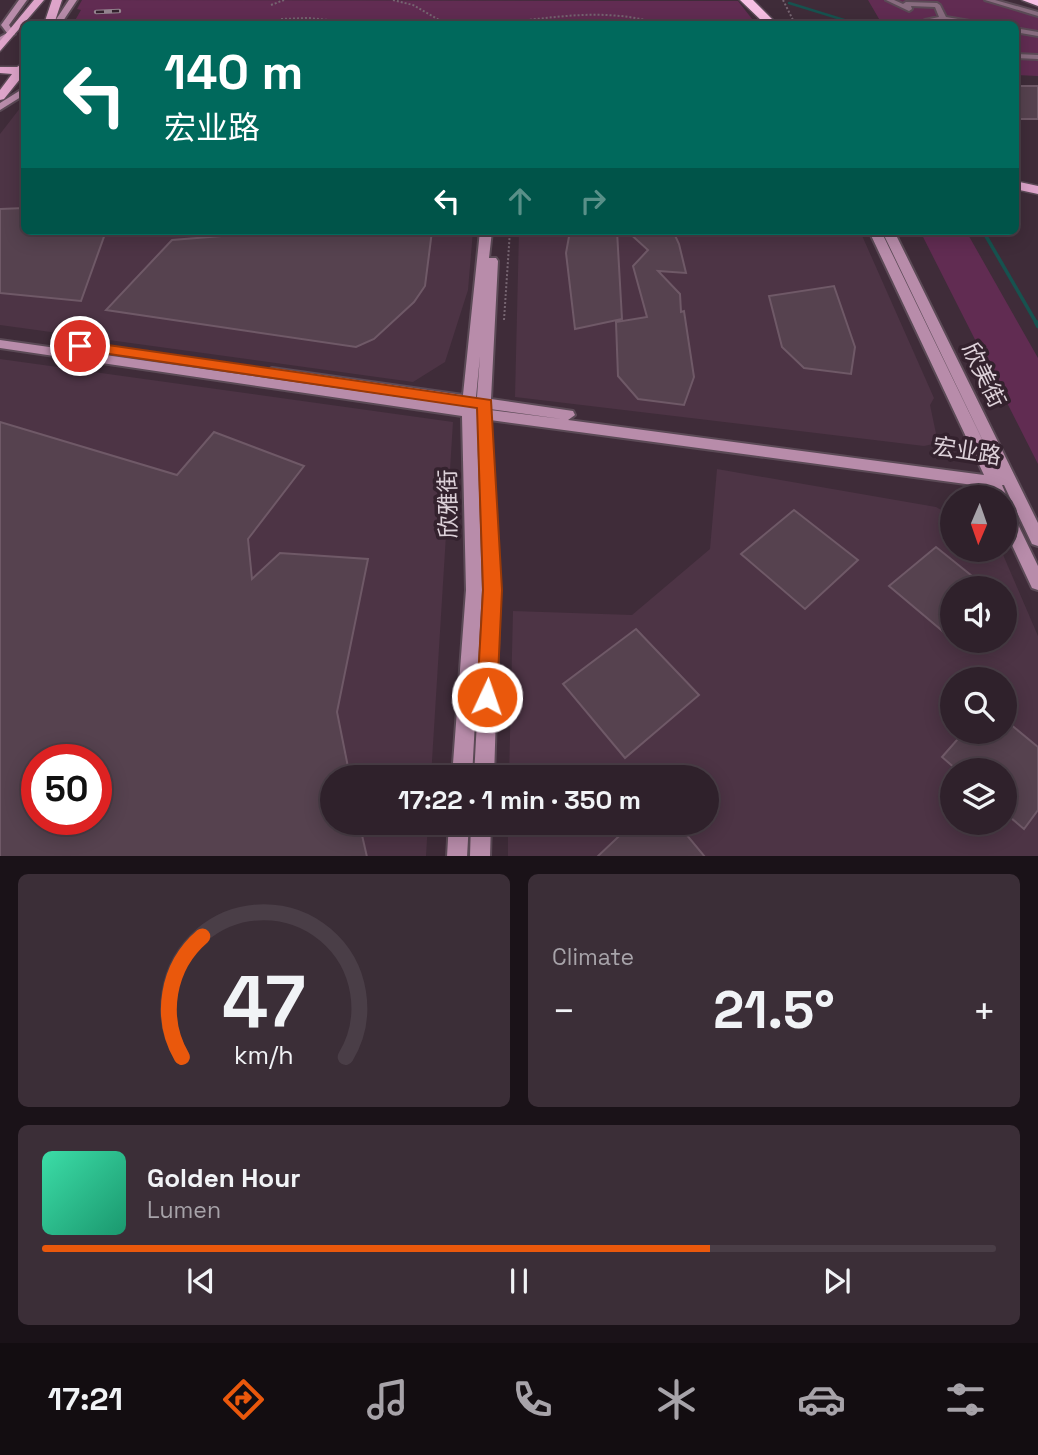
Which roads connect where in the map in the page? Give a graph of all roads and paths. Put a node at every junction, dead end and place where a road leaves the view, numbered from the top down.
1 (23, 0) edge
2 (39, 0) edge
3 (57, 0) edge
4 (73, 0) edge
5 (284, 0) edge
6 (393, 0) edge
7 (783, 0) edge
8 (889, 0) edge
9 (988, 0) edge
10 (1028, 0) edge
11 (747, 1) edge
12 (1038, 3) edge
13 (271, 5) dead end
14 (593, 9) dead end
15 (578, 10) dead end
16 (1038, 14) edge
17 (281, 19) dead end
18 (944, 20) junction
19 (22, 21) edge
20 (50, 21) edge
21 (59, 21) edge
22 (339, 21) edge
23 (441, 21) edge
24 (528, 21) edge
25 (650, 21) edge
26 (768, 21) edge
27 (794, 21) edge
28 (926, 21) edge
29 (954, 21) edge
30 (21, 22) edge
31 (1019, 31) edge
32 (11, 34) junction
33 (1038, 34) edge
34 (0, 41) edge
35 (0, 48) edge
36 (1019, 56) edge
37 (1038, 57) edge
38 (0, 70) edge
39 (21, 73) edge
40 (21, 73) edge
41 (21, 74) edge
42 (0, 77) edge
43 (21, 93) edge
44 (0, 97) edge
45 (0, 107) edge
46 (1019, 176) edge
47 (1038, 180) edge
48 (1019, 186) edge
49 (1038, 190) edge
50 (486, 235) edge
51 (495, 235) edge
52 (878, 235) edge
53 (891, 235) edge
54 (0, 334) edge
55 (0, 344) edge
56 (477, 407) junction
57 (992, 477) junction
58 (1009, 477) junction
59 (995, 485) edge
60 (1017, 538) edge
61 (1038, 539) edge
62 (1038, 583) edge
63 (463, 765) edge
64 (485, 765) edge
65 (459, 835) edge
66 (481, 835) edge
67 (457, 856) edge
68 (480, 856) edge

1 - 32 street
2 - 19 main road
3 - 20 main road
4 - 21 street
5 - 13 path
6 - 23 path
7 - 27 path
8 - 18 street
9 - 16 street
10 - 12 highway
11 - 26 highway
14 - 25 path
15 - 24 path
17 - 22 path
18 - 28 street
18 - 29 street
30 - 32 main road
31 - 33 street
32 - 34 street
32 - 35 main road
36 - 37 street
38 - 39 main road
40 - 42 main road
41 - 44 main road
43 - 45 street
46 - 47 main road
48 - 49 main road
50 - 56 street, 欣雅街
51 - 56 street, 欣雅街
52 - 57 street, 欣美街
53 - 58 street, 欣美街
54 - 56 street, 宏业路
55 - 56 street, 宏业路
56 - 57 street, 宏业路
56 - 63 street, 欣雅街
56 - 64 street, 欣雅街
57 - 58 street, 宏业路
57 - 59 street, 欣美街
58 - 61 street, 欣美街
60 - 62 street
65 - 67 street
66 - 68 street

